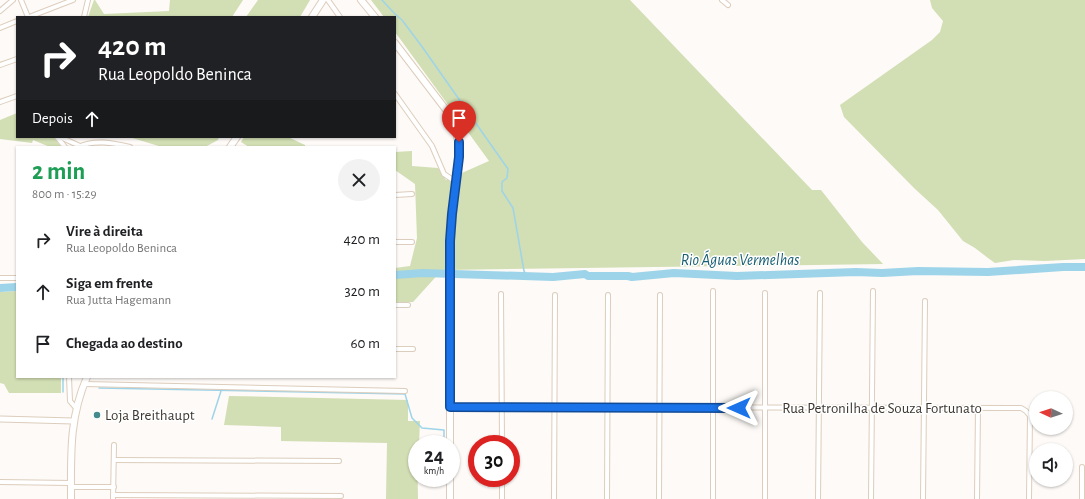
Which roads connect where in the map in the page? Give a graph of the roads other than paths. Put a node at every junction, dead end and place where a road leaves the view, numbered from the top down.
1 (12, 0) edge
2 (21, 0) edge
3 (73, 0) edge
4 (88, 0) edge
5 (323, 0) edge
6 (328, 0) edge
7 (361, 0) edge
8 (722, 0) edge
9 (60, 2) edge
10 (728, 5) dead end
11 (0, 11) edge
12 (28, 16) edge
13 (30, 16) edge
14 (84, 16) edge
15 (313, 16) edge
16 (339, 16) edge
17 (374, 16) edge
18 (16, 22) edge
19 (0, 28) edge
20 (396, 44) edge
21 (16, 59) edge
22 (0, 65) edge
23 (396, 95) edge
24 (16, 96) edge
25 (0, 102) edge
26 (60, 138) edge
27 (77, 146) edge
28 (81, 146) edge
29 (126, 146) edge
30 (456, 182) junction
31 (412, 194) dead end
32 (396, 195) edge
33 (396, 242) edge
34 (412, 242) dead end
35 (0, 278) edge
36 (16, 278) edge
37 (713, 290) dead end
38 (872, 291) dead end
39 (766, 293) dead end
40 (820, 293) dead end
41 (502, 294) dead end
42 (555, 295) dead end
43 (608, 295) dead end
44 (660, 295) dead end
45 (925, 301) dead end
46 (396, 305) edge
47 (408, 305) dead end
48 (396, 349) edge
49 (413, 349) dead end
50 (69, 378) edge
51 (87, 378) edge
52 (84, 384) junction
53 (405, 391) dead end
54 (450, 407) junction
55 (502, 407) junction
56 (554, 407) junction
57 (608, 407) junction
58 (76, 408) junction
59 (660, 408) junction
60 (713, 408) junction
61 (765, 408) junction
62 (819, 408) junction
63 (872, 408) junction
64 (924, 408) junction
65 (978, 408) junction
66 (0, 419) edge
67 (74, 421) junction
68 (450, 435) edge
69 (502, 435) edge
70 (114, 445) dead end
71 (114, 460) junction
72 (339, 461) dead end
73 (1082, 467) dead end
74 (0, 482) edge
75 (71, 485) junction
76 (114, 487) junction
77 (450, 487) edge
78 (502, 487) edge
79 (341, 496) dead end
80 (114, 497) edge
81 (71, 499) edge
82 (450, 499) edge
83 (502, 499) edge
84 (554, 499) edge
85 (607, 499) edge
86 (659, 499) edge
87 (713, 499) edge
88 (765, 499) edge
89 (818, 499) edge
90 (871, 499) edge
91 (923, 499) edge
92 (977, 499) edge
93 (1029, 499) edge
94 (1082, 499) edge

1 - 11 street
2 - 12 street
3 - 9 street
4 - 14 street
5 - 15 main road
6 - 16 street
7 - 17 main road
8 - 10 street
9 - 13 street
18 - 19 street
20 - 30 main road
21 - 22 street
23 - 30 street
24 - 25 street
26 - 27 street
28 - 29 street
30 - 54 main road
31 - 32 street
33 - 34 street
35 - 36 street
37 - 60 street
38 - 63 street
39 - 61 street
40 - 62 street
41 - 55 street
42 - 56 street
43 - 57 street
44 - 59 street
45 - 64 street
46 - 47 street
48 - 49 street
50 - 58 street
51 - 52 main road
52 - 53 street
52 - 58 main road
54 - 55 street, Rua Petronilha de Souza Fortunato
54 - 68 main road
55 - 56 street, Rua Petronilha de Souza Fortunato
55 - 69 street
56 - 57 street, Rua Petronilha de Souza Fortunato
56 - 84 street
57 - 59 street, Rua Petronilha de Souza Fortunato
57 - 85 street
58 - 67 main road
59 - 60 street, Rua Petronilha de Souza Fortunato
59 - 86 street
60 - 61 street, Rua Petronilha de Souza Fortunato
60 - 87 street
61 - 62 street, Rua Petronilha de Souza Fortunato
61 - 88 street
62 - 63 street, Rua Petronilha de Souza Fortunato
62 - 89 street
63 - 64 street, Rua Petronilha de Souza Fortunato
63 - 90 street
64 - 65 street, Rua Petronilha de Souza Fortunato
64 - 91 street
65 - 92 street
65 - 93 street, Rua Petronilha de Souza Fortunato
66 - 67 street
67 - 75 main road
70 - 71 street
71 - 72 street
71 - 76 street
73 - 94 street
74 - 75 street
75 - 76 street
75 - 81 main road
76 - 80 street
77 - 82 main road
78 - 83 street
79 - 80 street

